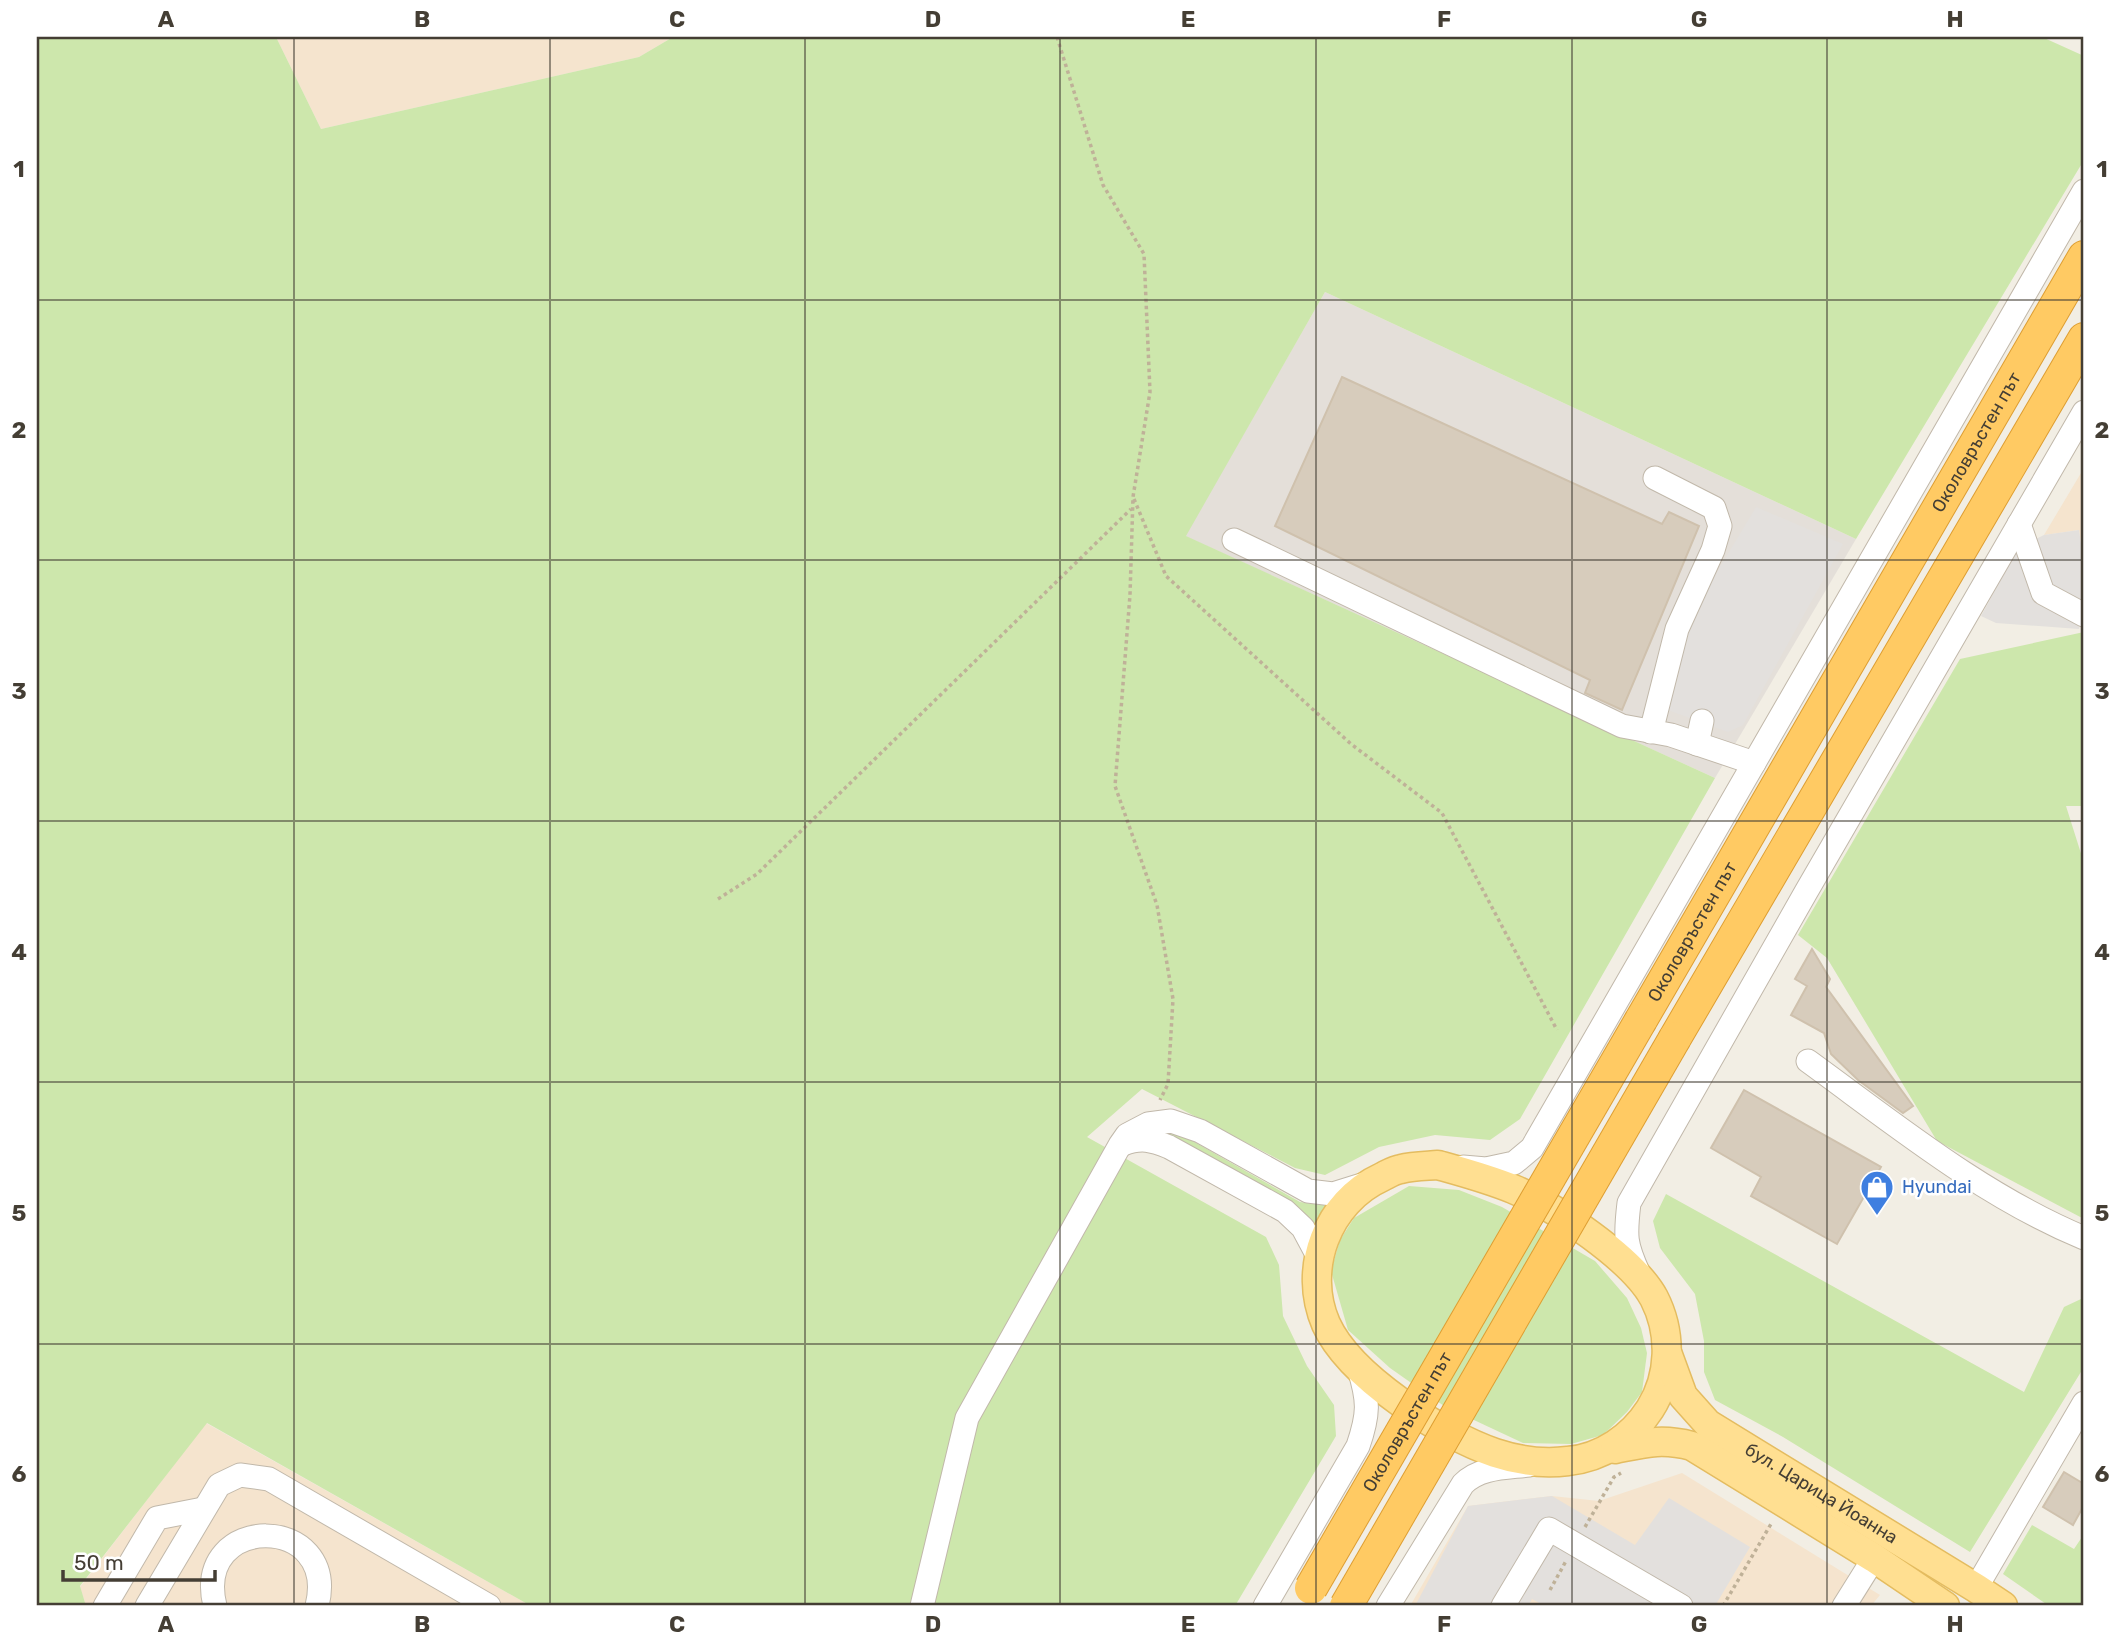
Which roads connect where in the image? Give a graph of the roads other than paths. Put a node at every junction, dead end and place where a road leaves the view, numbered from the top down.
1 (2084, 191) edge
2 (2084, 257) edge
3 (2084, 339) edge
4 (2084, 412) edge
5 (1655, 478) dead end
6 (2019, 524) junction
7 (1234, 540) dead end
8 (2084, 615) edge
9 (1702, 721) dead end
10 (1651, 732) junction
11 (1697, 744) junction
12 (1754, 763) junction
13 (1808, 1061) dead end
14 (1120, 1145) junction
15 (1438, 1165) junction
16 (1368, 1183) junction
17 (2084, 1238) edge
18 (1318, 1256) junction
19 (1644, 1284) junction
20 (1668, 1355) junction
21 (1359, 1368) junction
22 (2084, 1403) edge
23 (1602, 1451) junction
24 (1546, 1464) junction
25 (203, 1509) junction
26 (1874, 1558) junction
27 (218, 1563) junction
28 (1976, 1588) junction
29 (1306, 1597) edge
30 (105, 1606) edge
31 (147, 1606) edge
32 (194, 1606) edge
33 (215, 1606) edge
34 (317, 1606) edge
35 (489, 1606) edge
36 (922, 1606) edge
37 (1265, 1606) edge
38 (1346, 1606) edge
39 (1388, 1606) edge
40 (1503, 1606) edge
41 (1681, 1606) edge
42 (1844, 1606) edge
43 (1945, 1606) edge
44 (2003, 1606) edge

1 - 12 street, Околовръстен път
2 - 29 highway, Околовръстен път, bridge
3 - 38 highway, bridge
4 - 6 street
5 - 10 street
6 - 8 street
6 - 19 street
7 - 10 street
9 - 11 street
10 - 11 street
11 - 12 street
12 - 15 street, Околовръстен път
13 - 17 street
14 - 16 street
14 - 18 street
14 - 36 street
15 - 16 main road
15 - 19 main road
16 - 18 main road
18 - 21 main road
19 - 20 main road
20 - 23 main road
20 - 28 main road, бул. Царица Йоанна
21 - 24 main road
21 - 37 street, Околовръстен път
22 - 28 street
23 - 24 main road
23 - 26 main road, бул. Царица Йоанна
24 - 39 street
25 - 30 street
25 - 31 street
25 - 35 street
26 - 42 street
26 - 43 main road, бул. Царица Йоанна
27 - 32 street
27 - 33 street
27 - 34 street
28 - 44 main road, бул. Царица Йоанна
40 - 41 street

